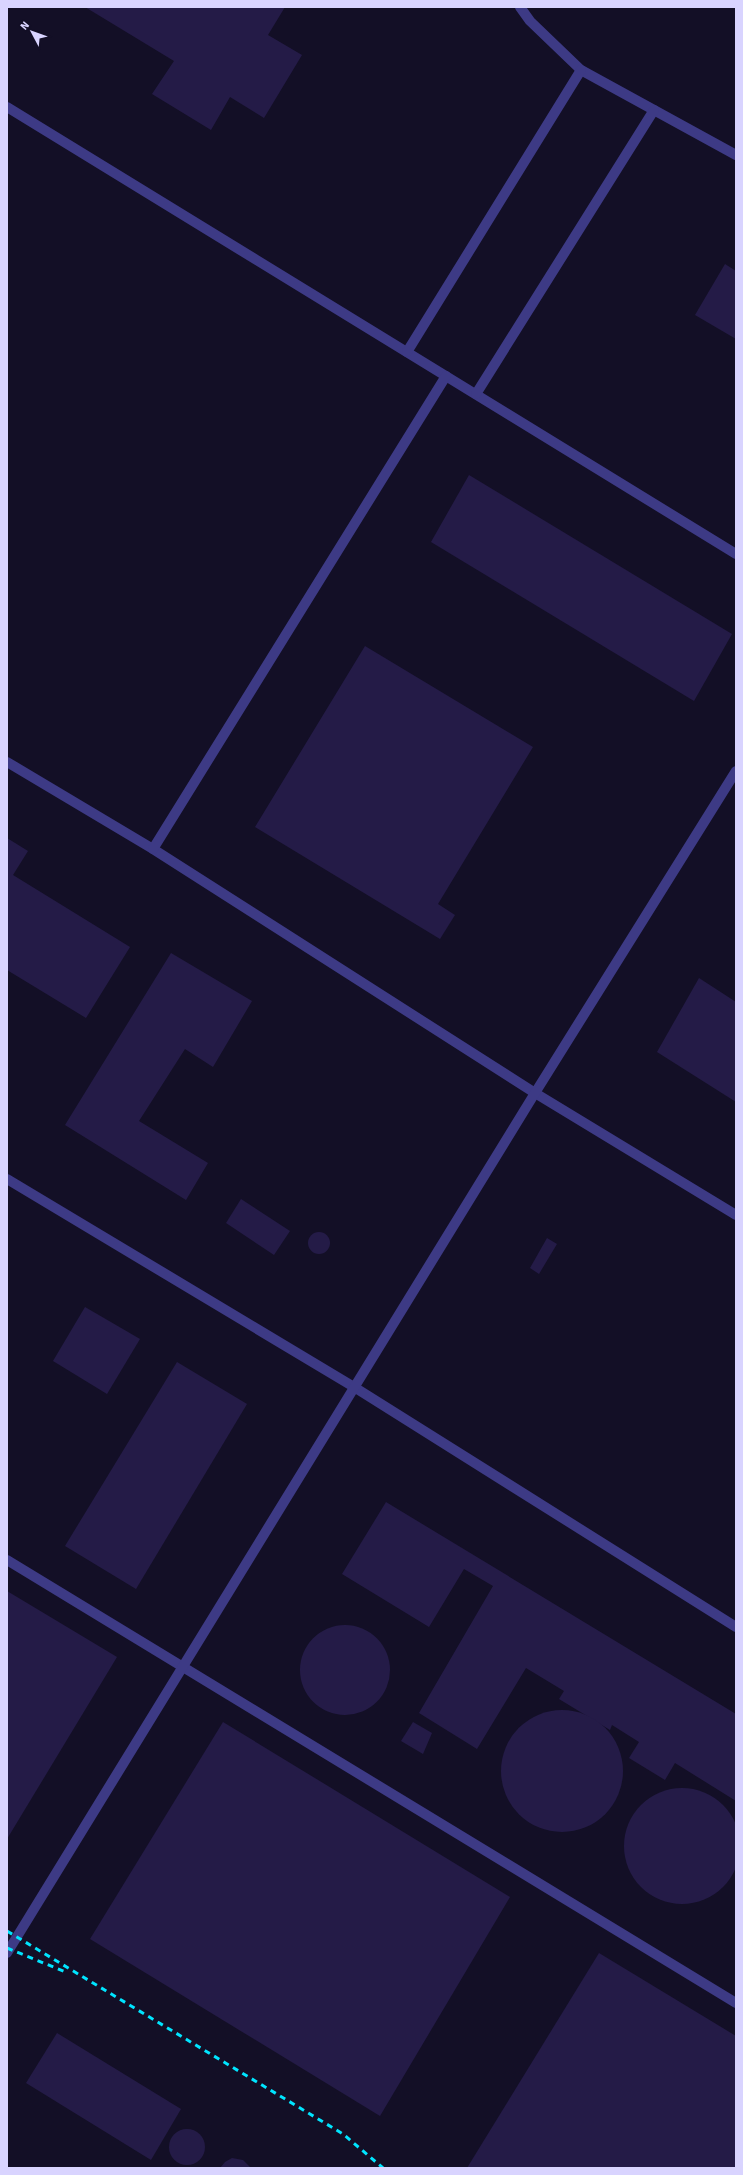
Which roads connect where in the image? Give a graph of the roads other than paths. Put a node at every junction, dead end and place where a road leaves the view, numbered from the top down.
1 (520, 7) edge
2 (582, 70) junction
3 (7, 107) edge
4 (654, 110) junction
5 (736, 155) edge
6 (407, 352) junction
7 (446, 376) junction
8 (476, 394) junction
9 (736, 554) edge
10 (7, 762) edge
11 (736, 771) edge
12 (153, 849) junction
13 (535, 1092) junction
14 (7, 1179) edge
15 (736, 1215) edge
16 (354, 1387) junction
17 (7, 1560) edge
18 (736, 1627) edge
19 (182, 1667) junction
20 (7, 1953) edge
21 (736, 2003) edge

1 - 2 street
2 - 4 street
2 - 6 street
3 - 6 street
4 - 5 street
4 - 8 street
6 - 7 street
7 - 8 street
7 - 12 street
8 - 9 street
10 - 12 street
11 - 13 street
12 - 13 street
13 - 15 street
13 - 16 street
14 - 16 street
16 - 18 street
16 - 19 street
17 - 19 street
19 - 20 street
19 - 21 street

